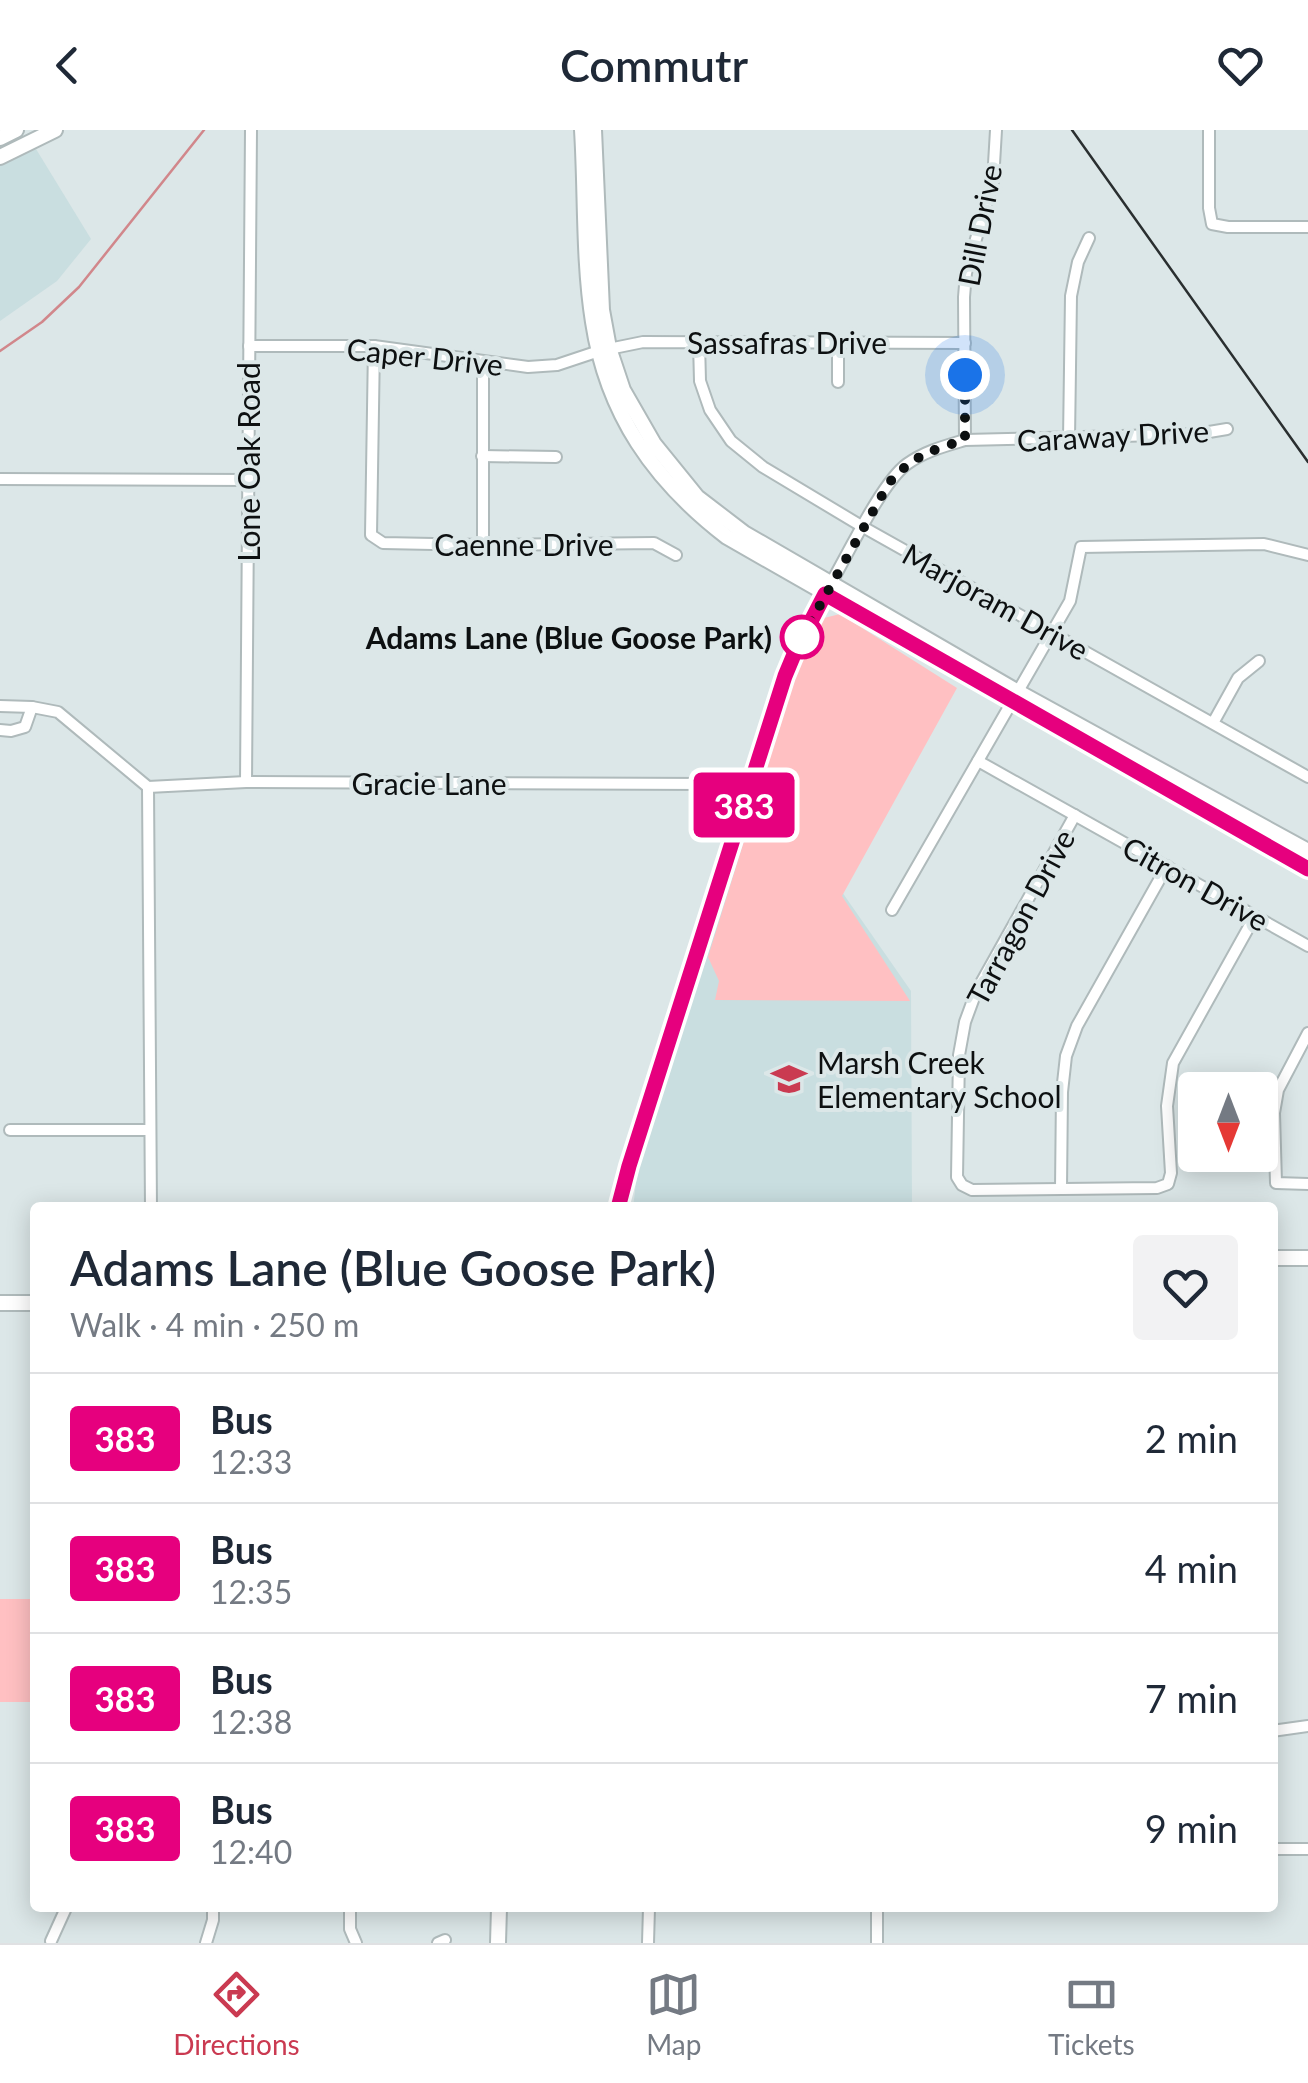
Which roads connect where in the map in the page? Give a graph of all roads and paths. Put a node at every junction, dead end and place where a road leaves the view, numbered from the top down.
1 (16, 130) edge
2 (55, 130) edge
3 (251, 130) edge
4 (582, 130) edge
5 (594, 130) edge
6 (996, 130) edge
7 (1209, 130) edge
8 (0, 138) edge
9 (0, 158) edge
10 (1308, 226) edge
11 (1089, 238) dead end
12 (838, 341) junction
13 (699, 342) junction
14 (965, 343) junction
15 (249, 346) junction
16 (374, 346) junction
17 (604, 350) junction
18 (483, 362) junction
19 (838, 382) dead end
20 (1227, 429) dead end
21 (1069, 439) junction
22 (965, 440) junction
23 (482, 456) junction
24 (556, 457) dead end
25 (0, 479) edge
26 (248, 480) junction
27 (863, 527) junction
28 (483, 545) junction
29 (676, 555) dead end
30 (1308, 555) edge
31 (828, 589) junction
32 (1054, 632) junction
33 (1259, 661) dead end
34 (1015, 696) junction
35 (0, 706) edge
36 (32, 707) junction
37 (1213, 723) junction
38 (0, 730) edge
39 (978, 761) junction
40 (1308, 777) edge
41 (246, 782) junction
42 (709, 784) dead end
43 (148, 787) junction
44 (1075, 815) junction
45 (1308, 852) edge
46 (1167, 866) junction
47 (1308, 869) edge
48 (892, 910) dead end
49 (1255, 916) junction
50 (1308, 946) edge
51 (1308, 1033) edge
52 (10, 1130) dead end
53 (150, 1130) junction
54 (1308, 1184) edge
55 (1061, 1188) junction
56 (151, 1202) edge
57 (620, 1202) edge
58 (1278, 1258) edge
59 (1308, 1258) edge
60 (0, 1303) edge
61 (30, 1303) edge
62 (1308, 1726) edge
63 (1278, 1730) edge
64 (1278, 1849) edge
65 (1308, 1849) edge
66 (64, 1912) edge
67 (213, 1912) edge
68 (350, 1912) edge
69 (499, 1912) edge
70 (649, 1912) edge
71 (877, 1912) edge
72 (51, 1941) edge
73 (206, 1943) edge
74 (356, 1943) edge
75 (498, 1943) edge
76 (648, 1943) edge
77 (877, 1943) edge

1 - 8 street
2 - 9 street
3 - 15 street, Lone Oak Road
4 - 17 street
5 - 17 street
6 - 14 street, Dill Drive
7 - 10 street
11 - 21 street
12 - 13 street, Sassafras Drive
12 - 14 street, Sassafras Drive
12 - 19 street
13 - 17 street, Sassafras Drive
13 - 27 street, Marjoram Drive
14 - 22 street, Dill Drive
15 - 16 street, Caper Drive
15 - 26 street, Lone Oak Road
16 - 18 street, Caper Drive
16 - 28 street, Caenne Drive
17 - 18 street, Caper Drive
17 - 31 street
18 - 23 street
20 - 21 street, Caraway Drive
21 - 22 street, Caraway Drive
22 - 27 street, Caraway Drive
23 - 24 street
23 - 28 street
25 - 26 street
26 - 41 street, Lone Oak Road
27 - 31 street, Caraway Drive
27 - 32 street, Marjoram Drive
28 - 29 street, Caenne Drive
30 - 32 street
31 - 34 street
31 - 57 street
32 - 34 street
32 - 37 street, Marjoram Drive
33 - 37 street
34 - 39 street
34 - 45 street
34 - 47 street
35 - 36 street
36 - 38 street
36 - 43 street
37 - 40 street, Marjoram Drive
39 - 44 street, Citron Drive
39 - 48 street
41 - 42 street, Gracie Lane
41 - 43 street, Gracie Lane
43 - 53 street
44 - 46 street, Citron Drive
44 - 55 street, Tarragon Drive
46 - 49 street, Citron Drive
46 - 55 street
49 - 50 street, Citron Drive
49 - 55 street
51 - 54 street
52 - 53 street
53 - 56 street
58 - 59 street
60 - 61 street
62 - 63 street
64 - 65 street
66 - 72 street
67 - 73 street
68 - 74 street
69 - 75 street
70 - 76 street
71 - 77 street

